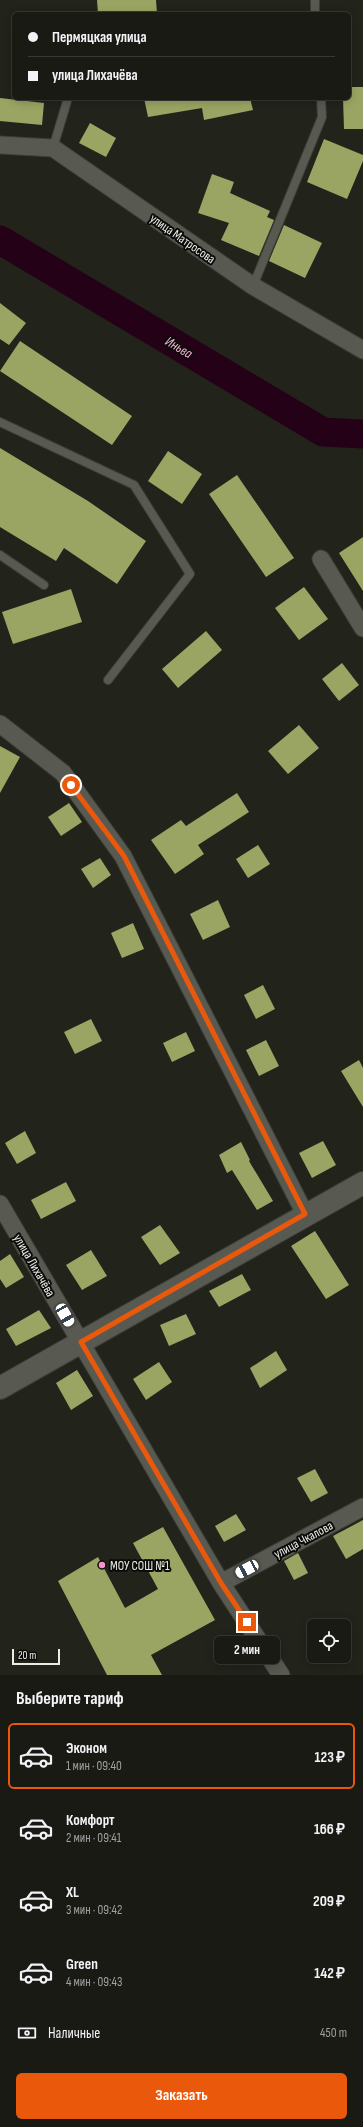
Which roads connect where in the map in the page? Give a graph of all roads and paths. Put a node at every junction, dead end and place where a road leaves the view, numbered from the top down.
1 (314, 0) edge
2 (315, 12) edge
3 (67, 100) edge
4 (321, 100) edge
5 (0, 145) edge
6 (53, 148) junction
7 (253, 286) junction
8 (363, 350) edge
9 (0, 422) edge
10 (0, 555) edge
11 (321, 560) dead end
12 (44, 585) dead end
13 (363, 628) edge
14 (108, 680) dead end
15 (0, 724) edge
16 (362, 1186) edge
17 (0, 1204) edge
18 (305, 1214) junction
19 (81, 1342) junction
20 (0, 1388) edge
21 (363, 1507) edge
22 (221, 1583) junction
23 (281, 1675) edge

1 - 2 lane
3 - 6 lane
4 - 7 lane
5 - 6 street
6 - 7 street, улица Матросова
7 - 8 street, улица Матросова
9 - 14 lane
10 - 12 lane
11 - 13 street
15 - 18 street
16 - 18 street
17 - 19 street, улица Лихачёва
18 - 19 street
19 - 20 street
19 - 22 street, улица Лихачёва
21 - 22 street, улица Чкалова
22 - 23 street, улица Лихачёва

